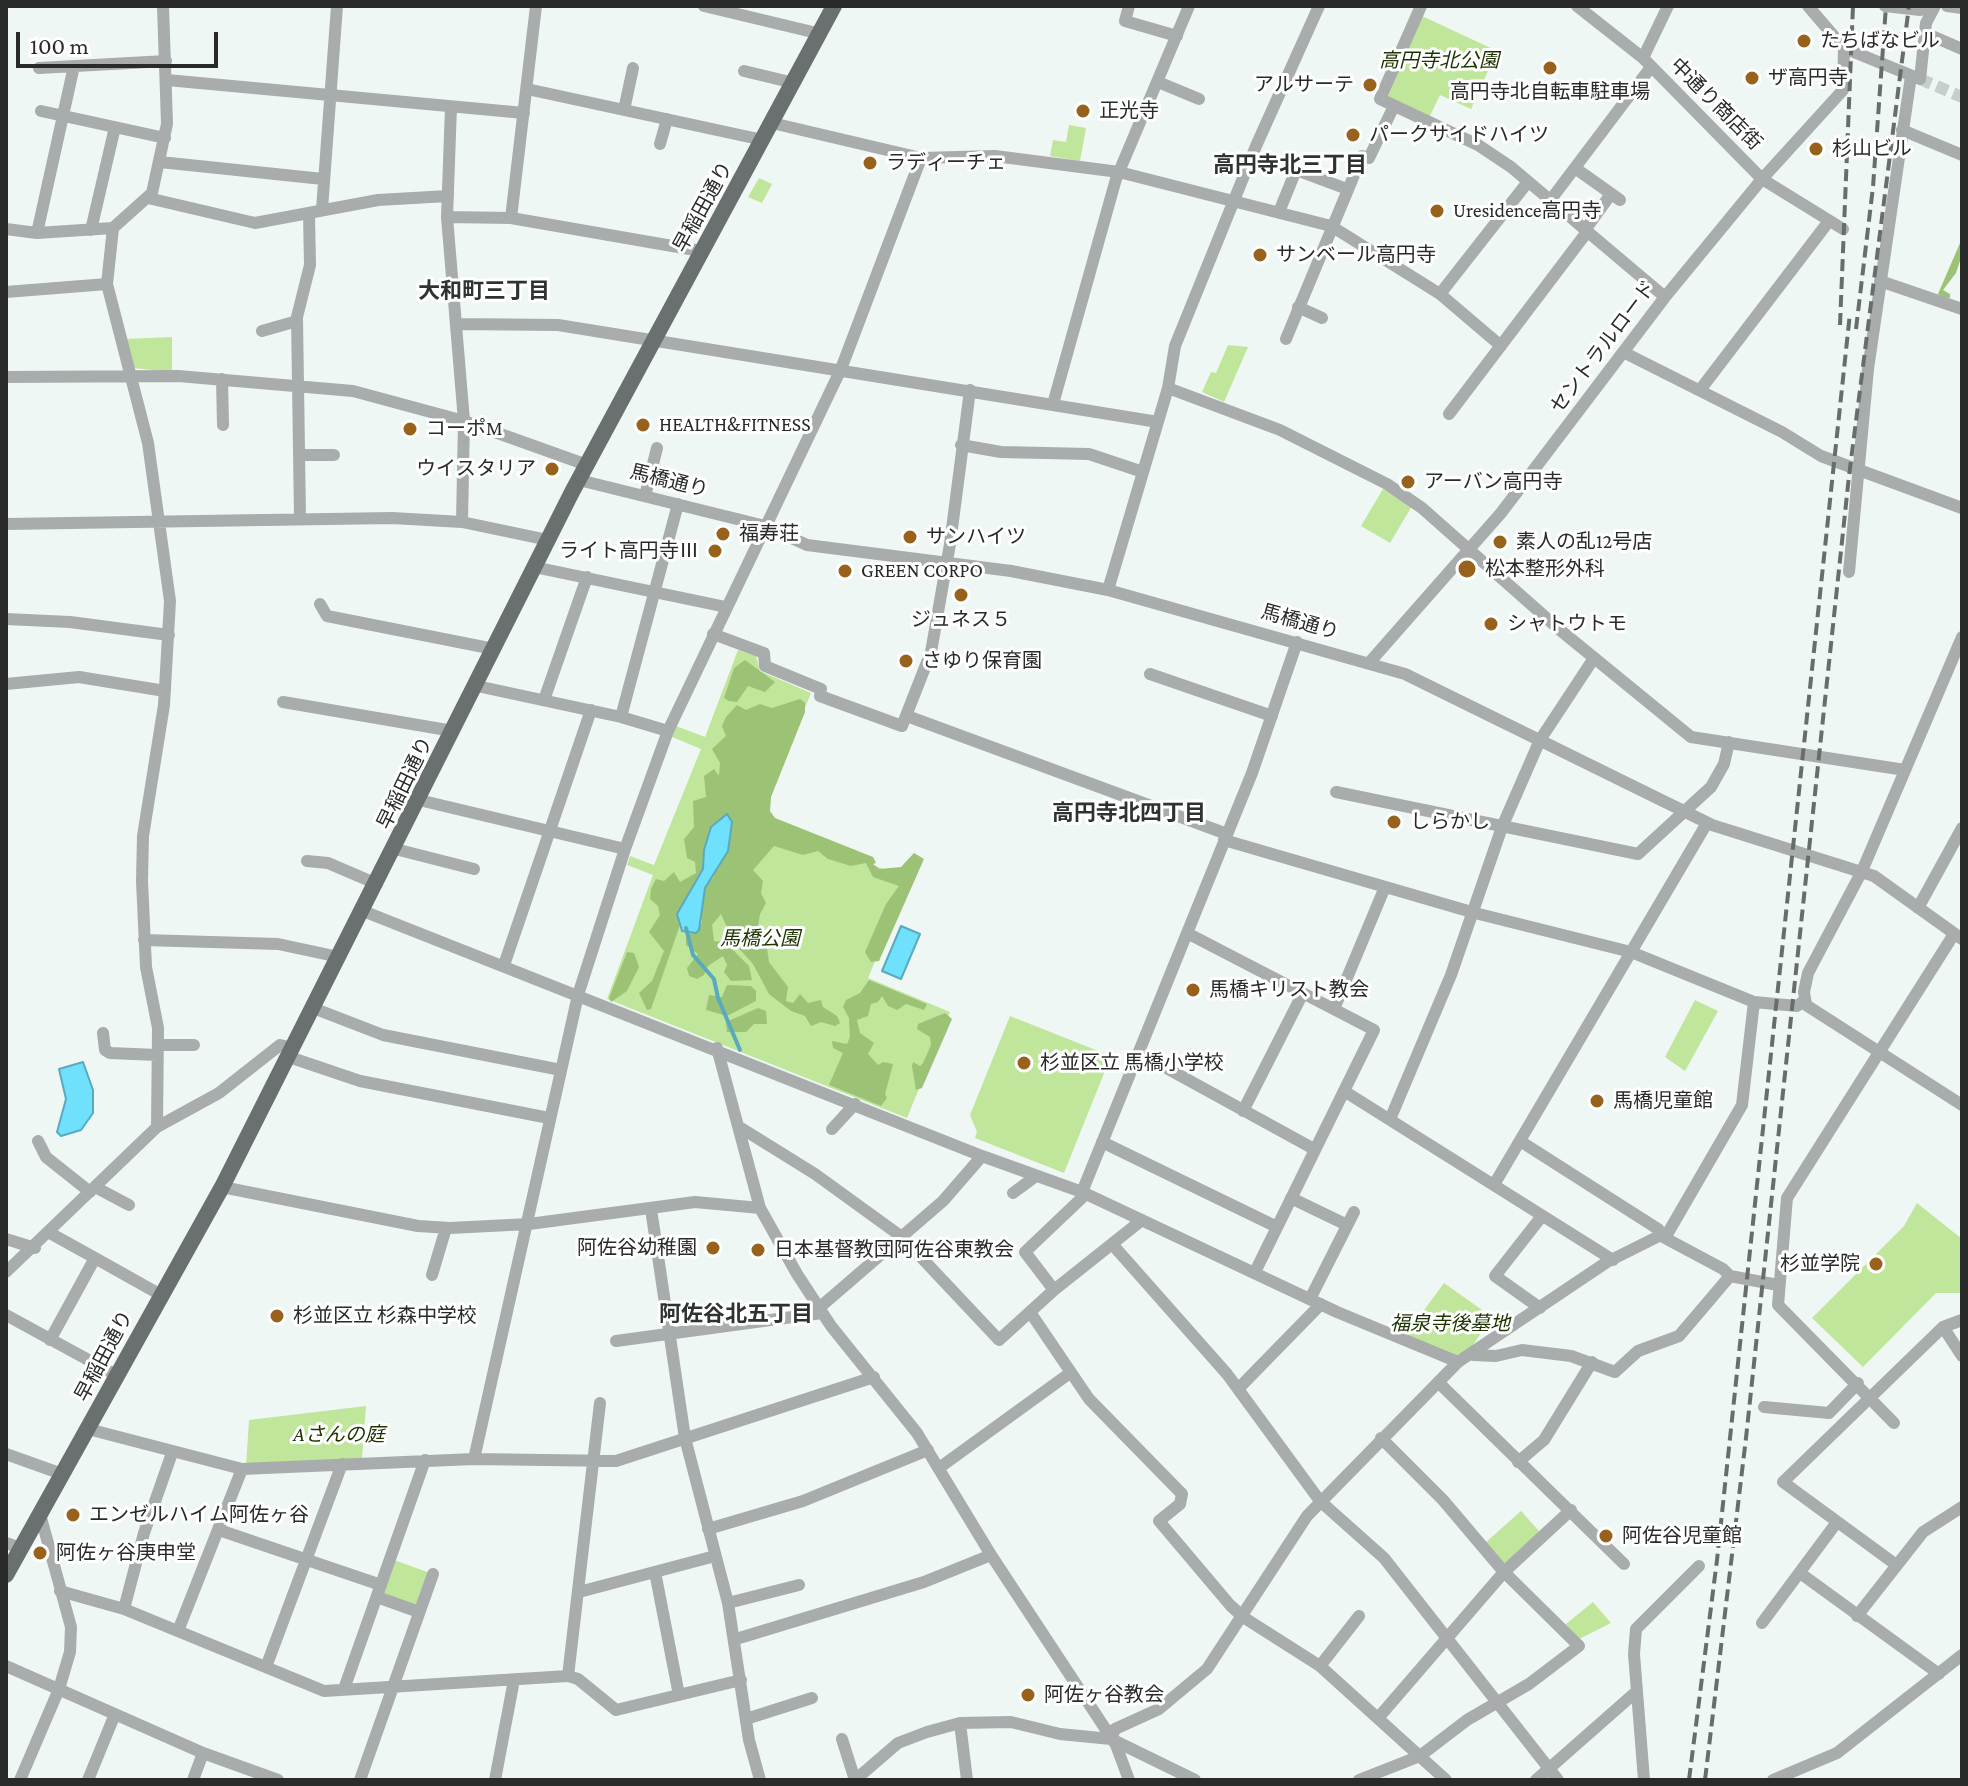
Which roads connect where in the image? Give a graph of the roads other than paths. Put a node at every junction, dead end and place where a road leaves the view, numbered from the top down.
1 (163, 6) edge
2 (337, 6) edge
3 (536, 6) edge
4 (704, 6) edge
5 (834, 6) edge
6 (1129, 6) edge
7 (1189, 6) edge
8 (1319, 6) edge
9 (1421, 6) edge
10 (1577, 6) edge
11 (1668, 6) edge
12 (1808, 6) edge
13 (1885, 6) edge
14 (1933, 6) edge
15 (1947, 6) edge
16 (1962, 8) edge
17 (1925, 33) junction
18 (821, 34) junction
19 (1177, 36) junction
20 (1844, 48) junction
21 (1962, 49) edge
22 (166, 61) junction
23 (1647, 62) junction
24 (74, 66) junction
25 (39, 68) dead end
26 (633, 68) dead end
27 (744, 71) dead end
28 (1911, 76) junction
29 (167, 80) junction
30 (1158, 82) junction
31 (794, 83) junction
32 (527, 89) junction
33 (331, 96) junction
34 (1199, 99) dead end
35 (1394, 106) junction
36 (451, 107) junction
37 (624, 110) junction
38 (41, 111) dead end
39 (524, 113) junction
40 (63, 115) junction
41 (667, 119) junction
42 (772, 123) junction
43 (115, 127) junction
44 (1902, 130) junction
45 (165, 138) junction
46 (763, 140) junction
47 (660, 144) dead end
48 (1962, 155) edge
49 (921, 158) junction
50 (160, 162) junction
51 (1575, 168) junction
52 (1119, 172) junction
53 (323, 179) junction
54 (1762, 179) junction
55 (1527, 183) junction
56 (1347, 189) junction
57 (448, 196) junction
58 (148, 198) junction
59 (1235, 200) junction
60 (1549, 202) junction
61 (322, 209) junction
62 (1279, 212) junction
63 (309, 214) junction
64 (447, 217) junction
65 (511, 218) junction
66 (1829, 221) junction
67 (1331, 226) junction
68 (113, 228) junction
69 (6, 229) edge
70 (1843, 229) dead end
71 (91, 230) junction
72 (1586, 231) junction
73 (37, 233) junction
74 (701, 251) junction
75 (1880, 281) junction
76 (107, 284) junction
77 (6, 292) edge
78 (1440, 294) junction
79 (1665, 297) junction
80 (1298, 307) junction
81 (1962, 309) edge
82 (1322, 318) dead end
83 (297, 321) junction
84 (456, 324) junction
85 (262, 331) dead end
86 (1286, 339) dead end
87 (653, 340) junction
88 (1501, 346) junction
89 (1625, 353) junction
90 (841, 369) junction
91 (131, 375) junction
92 (6, 377) edge
93 (222, 379) junction
94 (298, 385) junction
95 (1168, 388) junction
96 (970, 390) junction
97 (1700, 390) junction
98 (1053, 404) junction
99 (1449, 414) dead end
100 (464, 421) junction
101 (1158, 422) junction
102 (223, 425) dead end
103 (961, 445) junction
104 (657, 448) dead end
105 (299, 455) junction
106 (334, 455) dead end
107 (1859, 469) junction
108 (1143, 472) junction
109 (583, 473) junction
110 (645, 496) junction
111 (678, 504) junction
112 (1962, 508) edge
113 (300, 518) junction
114 (462, 522) junction
115 (159, 523) junction
116 (6, 524) edge
117 (765, 526) junction
118 (548, 540) junction
119 (1470, 550) junction
120 (947, 564) junction
121 (534, 567) junction
122 (1849, 572) dead end
123 (587, 577) junction
124 (1108, 590) junction
125 (655, 592) junction
126 (320, 604) dead end
127 (726, 607) junction
128 (6, 619) edge
129 (713, 634) junction
130 (169, 635) junction
131 (1962, 637) edge
132 (1297, 642) junction
133 (494, 649) junction
134 (1594, 658) junction
135 (1369, 663) junction
136 (1150, 674) dead end
137 (6, 684) edge
138 (477, 686) junction
139 (165, 691) junction
140 (544, 700) junction
141 (283, 702) dead end
142 (591, 710) junction
143 (907, 716) junction
144 (1272, 716) junction
145 (621, 717) junction
146 (453, 731) junction
147 (668, 731) junction
148 (1540, 740) junction
149 (1729, 742) junction
150 (1905, 770) junction
151 (1336, 792) dead end
152 (419, 800) junction
153 (1686, 809) junction
154 (1707, 823) junction
155 (1502, 827) junction
156 (1962, 828) edge
157 (550, 829) junction
158 (1225, 837) junction
159 (395, 849) junction
160 (625, 849) junction
161 (307, 861) dead end
162 (474, 869) dead end
163 (1862, 871) junction
164 (377, 884) junction
165 (1385, 887) junction
166 (1918, 908) junction
167 (363, 911) junction
168 (1475, 913) junction
169 (1187, 933) junction
170 (1958, 936) edge
171 (144, 940) junction
172 (1631, 952) junction
173 (339, 957) junction
174 (504, 965) junction
175 (1303, 993) junction
176 (578, 995) junction
177 (1805, 1000) junction
178 (1754, 1002) junction
179 (313, 1008) junction
180 (1334, 1009) junction
181 (103, 1033) dead end
182 (194, 1045) dead end
183 (717, 1048) junction
184 (158, 1050) junction
185 (291, 1052) junction
186 (1879, 1052) junction
187 (1139, 1053) junction
188 (561, 1070) junction
189 (1962, 1086) edge
190 (1344, 1091) junction
191 (1958, 1102) edge
192 (855, 1104) junction
193 (1243, 1111) junction
194 (1391, 1117) junction
195 (549, 1118) junction
196 (157, 1127) junction
197 (741, 1128) junction
198 (832, 1129) dead end
199 (38, 1141) dead end
200 (1520, 1141) junction
201 (1102, 1142) junction
202 (1314, 1149) junction
203 (982, 1156) junction
204 (1036, 1176) junction
205 (1495, 1183) junction
206 (222, 1187) junction
207 (93, 1189) junction
208 (1013, 1193) dead end
209 (1084, 1193) junction
210 (1291, 1198) junction
211 (129, 1205) dead end
212 (760, 1208) junction
213 (651, 1209) junction
214 (1354, 1212) dead end
215 (1542, 1216) junction
216 (1142, 1220) junction
217 (529, 1224) junction
218 (1347, 1225) junction
219 (1277, 1227) junction
220 (446, 1228) junction
221 (48, 1232) junction
222 (1663, 1236) junction
223 (902, 1237) junction
224 (6, 1239) edge
225 (1112, 1244) junction
226 (35, 1248) junction
227 (95, 1258) junction
228 (1613, 1260) junction
229 (6, 1272) edge
230 (1255, 1272) junction
231 (432, 1275) dead end
232 (1730, 1276) junction
233 (1778, 1285) junction
234 (1054, 1290) junction
235 (161, 1295) junction
236 (1315, 1302) junction
237 (1540, 1308) junction
238 (821, 1310) junction
239 (1030, 1312) junction
240 (6, 1315) edge
241 (1962, 1320) edge
242 (1943, 1327) junction
243 (670, 1333) junction
244 (50, 1340) junction
245 (616, 1341) dead end
246 (1473, 1355) junction
247 (1962, 1356) edge
248 (1458, 1362) junction
249 (1592, 1362) junction
250 (1070, 1373) junction
251 (116, 1375) junction
252 (874, 1377) junction
253 (1438, 1382) junction
254 (1858, 1383) junction
255 (1238, 1389) junction
256 (1872, 1397) junction
257 (600, 1403) dead end
258 (1764, 1407) dead end
259 (1894, 1423) dead end
260 (88, 1429) junction
261 (685, 1438) junction
262 (1381, 1438) junction
263 (928, 1450) junction
264 (172, 1453) junction
265 (6, 1454) edge
266 (474, 1459) junction
267 (425, 1460) junction
268 (592, 1462) junction
269 (1518, 1462) junction
270 (342, 1464) junction
271 (939, 1468) junction
272 (242, 1469) junction
273 (62, 1474) junction
274 (1320, 1501) junction
275 (1962, 1507) edge
276 (1571, 1510) junction
277 (40, 1514) junction
278 (1837, 1522) junction
279 (708, 1529) junction
280 (219, 1530) junction
281 (13, 1545) edge
282 (991, 1555) junction
283 (715, 1556) junction
284 (305, 1559) junction
285 (1624, 1564) dead end
286 (1895, 1564) junction
287 (1699, 1566) dead end
288 (655, 1572) junction
289 (1504, 1572) junction
290 (1800, 1573) junction
291 (433, 1574) dead end
292 (6, 1575) edge
293 (799, 1585) dead end
294 (60, 1591) junction
295 (379, 1591) junction
296 (579, 1592) junction
297 (728, 1603) junction
298 (124, 1609) junction
299 (419, 1612) junction
300 (1359, 1616) dead end
301 (1857, 1616) junction
302 (1243, 1617) junction
303 (1762, 1623) dead end
304 (178, 1631) junction
305 (736, 1639) junction
306 (1447, 1639) junction
307 (1962, 1655) edge
308 (6, 1666) edge
309 (1320, 1666) junction
310 (266, 1667) junction
311 (1939, 1674) junction
312 (568, 1676) junction
313 (514, 1680) junction
314 (741, 1680) junction
315 (392, 1686) junction
316 (59, 1689) junction
317 (344, 1689) junction
318 (1636, 1692) junction
319 (679, 1695) junction
320 (812, 1698) dead end
321 (1496, 1701) junction
322 (115, 1714) junction
323 (1379, 1717) junction
324 (746, 1719) junction
325 (960, 1723) junction
326 (842, 1739) dead end
327 (1111, 1739) junction
328 (203, 1753) junction
329 (1420, 1756) junction
330 (1550, 1769) junction
331 (1790, 1777) edge
332 (20, 1780) edge
333 (88, 1780) edge
334 (193, 1780) edge
335 (278, 1780) edge
336 (360, 1780) edge
337 (495, 1780) edge
338 (760, 1780) edge
339 (967, 1780) edge
340 (1129, 1780) edge
341 (1195, 1780) edge
342 (1359, 1780) edge
343 (1446, 1780) edge
344 (1536, 1780) edge
345 (1558, 1780) edge
346 (1644, 1780) edge
347 (1773, 1780) edge

1 - 22 street
2 - 33 street
3 - 32 street
4 - 18 street
5 - 18 main road, 早稲田通り
6 - 19 street
7 - 19 street
8 - 59 street
9 - 35 street
10 - 23 street, 中通り商店街
11 - 23 street
12 - 20 street
13 - 14 street
14 - 17 street
15 - 16 street
17 - 21 street
17 - 28 street
18 - 31 main road, 早稲田通り
19 - 30 street
20 - 28 street
20 - 54 street, セントラルロード
22 - 24 street
22 - 29 street
23 - 51 street
23 - 54 street, 中通り商店街
24 - 25 street
24 - 40 street
26 - 37 street
27 - 31 street
28 - 44 street
29 - 33 street
29 - 45 street
30 - 34 street
30 - 52 street
31 - 42 main road, 早稲田通り
32 - 37 street
32 - 39 street
33 - 36 street
33 - 53 street
35 - 55 street
35 - 56 street
36 - 39 street
36 - 57 street
37 - 41 street
38 - 40 street
39 - 65 street
40 - 43 street
40 - 73 street
41 - 46 street
41 - 47 street
42 - 46 main road, 早稲田通り
42 - 49 street
43 - 45 street
43 - 71 street
44 - 48 street
44 - 75 street
45 - 50 street
46 - 74 main road, 早稲田通り
49 - 52 street
49 - 90 street
50 - 53 street
50 - 58 street
51 - 60 street
51 - 72 street
52 - 59 street
52 - 98 street
53 - 61 street
54 - 66 street, 中通り商店街
54 - 79 street, セントラルロード
55 - 60 street
55 - 78 street
56 - 62 street
56 - 67 street
57 - 61 street
57 - 64 street
58 - 63 street
58 - 68 street
59 - 62 street
59 - 95 street
60 - 72 street
61 - 63 street
62 - 67 street
63 - 83 street
64 - 65 street
64 - 84 street
65 - 74 street
66 - 70 street, 中通り商店街
66 - 97 street
67 - 78 street
67 - 80 street
68 - 71 street
68 - 76 street
69 - 73 street
71 - 73 street
72 - 79 street
72 - 88 street
74 - 87 main road, 早稲田通り
75 - 81 street
75 - 107 street
76 - 77 street
76 - 91 street
78 - 88 street
79 - 89 street, セントラルロード
80 - 82 street
80 - 86 street
83 - 85 street
83 - 94 street
84 - 87 street
84 - 100 street
87 - 90 street
87 - 109 main road, 早稲田通り
88 - 99 street
89 - 97 street
89 - 119 street, セントラルロード
90 - 96 street
90 - 117 street
91 - 92 street, 馬橋通り
91 - 93 street, 馬橋通り
91 - 115 street
93 - 94 street, 馬橋通り
93 - 102 street
94 - 100 street, 馬橋通り
94 - 105 street
95 - 101 street
95 - 119 street
96 - 98 street
96 - 103 street
97 - 107 street
98 - 101 street
100 - 109 street, 馬橋通り
100 - 114 street
101 - 108 street
103 - 108 street
103 - 120 street
104 - 110 street
105 - 106 street
105 - 113 street
107 - 112 street
107 - 122 street
108 - 124 street
109 - 110 street, 馬橋通り
109 - 118 main road, 早稲田通り
110 - 111 street, 馬橋通り
111 - 117 street, 馬橋通り
111 - 125 street
113 - 114 street
113 - 115 street
114 - 118 street
115 - 116 street
115 - 130 street
117 - 120 street, 馬橋通り
117 - 127 street
118 - 121 main road, 早稲田通り
119 - 134 street
119 - 135 street, セントラルロード
120 - 124 street, 馬橋通り
120 - 143 street
121 - 123 street
121 - 133 main road, 早稲田通り
123 - 125 street
123 - 140 street
124 - 132 street, 馬橋通り
125 - 127 street
125 - 145 street
126 - 133 street
127 - 129 street
128 - 130 street
129 - 143 street
129 - 147 street
130 - 139 street
131 - 150 street
132 - 135 street, 馬橋通り
132 - 144 street
133 - 138 main road, 早稲田通り
134 - 148 street
134 - 149 street
135 - 148 street, 馬橋通り
136 - 144 street
137 - 139 street
138 - 140 street
138 - 146 main road, 早稲田通り
139 - 171 street
140 - 142 street
141 - 146 street
142 - 145 street
142 - 157 street
143 - 158 street
144 - 158 street
145 - 147 street
146 - 152 main road, 早稲田通り
147 - 160 street
148 - 153 street, 馬橋通り
148 - 155 street
149 - 150 street
149 - 153 street
150 - 163 street
151 - 155 street
152 - 157 street
152 - 159 main road, 早稲田通り
153 - 154 street, 馬橋通り
153 - 155 street
154 - 163 street, 馬橋通り
154 - 172 street
155 - 168 street
156 - 166 street
157 - 160 street
157 - 174 street
158 - 165 street
158 - 169 street
159 - 162 street
159 - 164 main road, 早稲田通り
160 - 176 street
161 - 164 street
163 - 166 street, 馬橋通り
163 - 177 street
164 - 167 main road, 早稲田通り
165 - 168 street
165 - 180 street
166 - 170 street, 馬橋通り
167 - 173 main road, 早稲田通り
167 - 174 street
168 - 172 street
168 - 194 street
169 - 175 street
169 - 187 street
170 - 186 street
171 - 173 street
171 - 184 street
172 - 178 street
172 - 200 street
173 - 179 main road, 早稲田通り
174 - 176 street
175 - 180 street
175 - 193 street
176 - 183 street
176 - 188 street
177 - 178 street
177 - 186 street
178 - 222 street
179 - 185 main road, 早稲田通り
179 - 188 street
180 - 190 street
181 - 184 street
182 - 184 street
183 - 192 street
183 - 197 street
184 - 196 street
185 - 195 street
185 - 196 street
185 - 206 main road, 早稲田通り
186 - 191 street
186 - 233 street
187 - 193 street
187 - 201 street
188 - 195 street
189 - 191 street
190 - 194 street
190 - 202 street
192 - 198 street
192 - 203 street
193 - 202 street
194 - 205 street
195 - 217 street
196 - 207 street
197 - 212 street
197 - 223 street
199 - 207 street
200 - 205 street
200 - 222 street
201 - 209 street
201 - 219 street
202 - 210 street
203 - 204 street
203 - 223 street
204 - 208 street
204 - 209 street
205 - 215 street
206 - 220 street
206 - 235 main road, 早稲田通り
207 - 211 street
207 - 221 street
209 - 216 street
209 - 234 street
210 - 218 street
210 - 219 street
212 - 213 street
212 - 238 street
213 - 217 street
213 - 243 street
214 - 218 street
215 - 228 street
215 - 237 street
216 - 225 street
216 - 230 street
217 - 220 street
217 - 266 street
218 - 236 street
219 - 230 street
220 - 231 street
221 - 226 street
221 - 227 street
222 - 228 street
222 - 232 street
223 - 238 street
223 - 239 street
224 - 226 street
225 - 234 street
225 - 255 street
226 - 229 street
227 - 235 street
227 - 244 street
228 - 237 street
230 - 236 street
232 - 233 street
232 - 249 street
233 - 254 street
234 - 239 street
235 - 251 main road, 早稲田通り
236 - 248 street
236 - 255 street
237 - 246 street
238 - 243 street
238 - 252 street
239 - 250 street
240 - 244 street
241 - 242 street
242 - 247 street
242 - 256 street
243 - 245 street
243 - 261 street
244 - 251 street
246 - 248 street
246 - 249 street
248 - 253 street
249 - 269 street
250 - 271 street
250 - 302 street
251 - 260 main road, 早稲田通り
252 - 261 street
252 - 263 street
253 - 262 street
253 - 269 street
254 - 256 street
254 - 258 street
255 - 274 street
256 - 259 street
256 - 278 street
257 - 268 street
260 - 264 street
260 - 273 main road, 早稲田通り
261 - 268 street
261 - 279 street
262 - 274 street
262 - 289 street
263 - 271 street
263 - 279 street
264 - 272 street
264 - 298 street
265 - 273 street
266 - 267 street
266 - 268 street
267 - 270 street
267 - 295 street
268 - 296 street
269 - 276 street
270 - 272 street
270 - 284 street
271 - 282 street
272 - 280 street
273 - 277 main road, 早稲田通り
274 - 302 street
274 - 306 street
275 - 286 street
276 - 285 street
276 - 289 street
277 - 281 main road, 早稲田通り
277 - 294 street
278 - 286 street
278 - 290 street
279 - 283 street
280 - 284 street
280 - 304 street
281 - 292 main road, 早稲田通り
282 - 305 street
282 - 327 street
283 - 288 street
283 - 297 street
284 - 295 street
284 - 310 street
286 - 301 street
287 - 318 street
288 - 296 street
288 - 319 street
289 - 306 street
289 - 321 street
290 - 301 street
290 - 303 street
291 - 299 street
293 - 297 street
294 - 298 street
294 - 316 street
295 - 299 street
295 - 317 street
296 - 312 street
297 - 305 street
298 - 304 street
299 - 315 street
300 - 309 street
301 - 311 street
302 - 309 street
302 - 327 street
304 - 310 street
305 - 314 street
306 - 321 street
306 - 323 street
307 - 311 street
308 - 316 street
309 - 323 street
310 - 317 street
311 - 331 street
312 - 313 street
312 - 319 street
313 - 315 street
313 - 337 street
314 - 319 street
314 - 324 street
315 - 317 street
315 - 336 street
316 - 322 street
316 - 332 street
318 - 330 street
318 - 346 street
320 - 324 street
321 - 329 street
321 - 330 street
322 - 328 street
322 - 333 street
323 - 329 street
324 - 338 street
325 - 326 street
325 - 327 street
325 - 339 street
327 - 340 street
327 - 341 street
328 - 334 street
328 - 335 street
329 - 342 street
329 - 343 street
330 - 344 street
330 - 345 street
331 - 347 street

